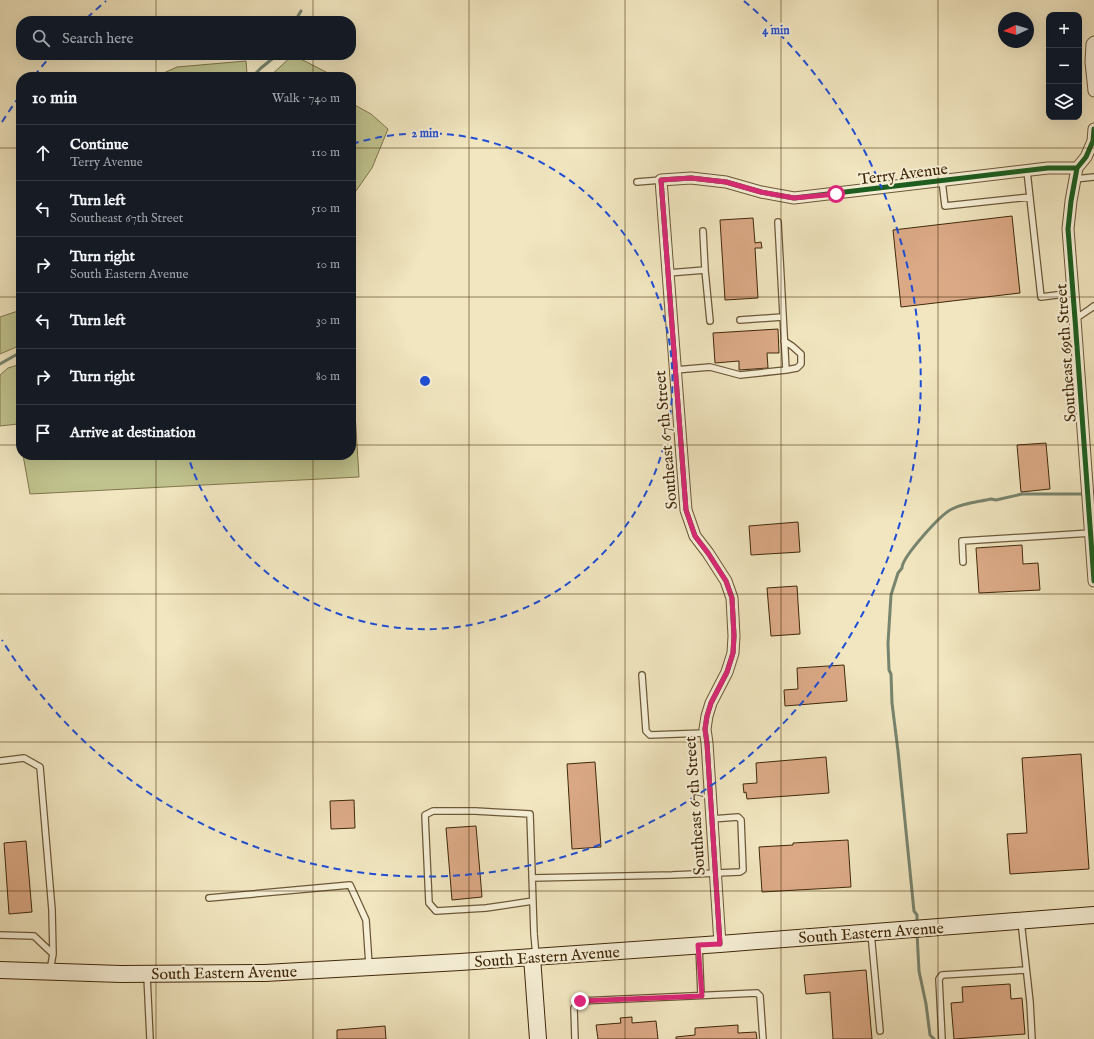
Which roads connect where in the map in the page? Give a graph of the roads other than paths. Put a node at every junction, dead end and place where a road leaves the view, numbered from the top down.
1 (1094, 42) edge
2 (1094, 92) edge
3 (1094, 129) edge
4 (1027, 171) junction
5 (1076, 173) junction
6 (1094, 177) edge
7 (661, 180) junction
8 (942, 181) junction
9 (637, 182) dead end
10 (1030, 197) junction
11 (778, 222) dead end
12 (703, 231) dead end
13 (705, 270) junction
14 (668, 273) junction
15 (1074, 293) junction
16 (1094, 306) edge
17 (782, 317) junction
18 (1076, 319) junction
19 (740, 320) dead end
20 (710, 321) dead end
21 (784, 341) junction
22 (675, 370) junction
23 (786, 370) junction
24 (1092, 528) edge
25 (963, 562) dead end
26 (1094, 581) edge
27 (642, 675) dead end
28 (705, 733) junction
29 (0, 761) edge
30 (712, 819) junction
31 (715, 874) junction
32 (532, 878) junction
33 (209, 898) dead end
34 (533, 901) junction
35 (1094, 916) edge
36 (1021, 921) junction
37 (871, 932) junction
38 (0, 935) edge
39 (720, 944) junction
40 (698, 945) junction
41 (53, 954) junction
42 (534, 957) junction
43 (369, 967) junction
44 (0, 970) edge
45 (1026, 970) junction
46 (50, 971) junction
47 (147, 974) junction
48 (702, 996) junction
49 (880, 1031) dead end
50 (150, 1039) edge
51 (538, 1039) edge
52 (575, 1039) edge
53 (763, 1039) edge
54 (942, 1039) edge
55 (1032, 1039) edge

1 - 2 street
3 - 5 street, Southeast 69th Street
4 - 5 street, Terry Avenue
4 - 8 street, Terry Avenue
4 - 10 lane
5 - 6 lane
5 - 15 street, Southeast 69th Street
7 - 8 street, Terry Avenue
7 - 9 lane
7 - 14 street, Southeast 67th Street
8 - 10 lane
10 - 15 lane
11 - 17 lane
12 - 13 lane
13 - 14 lane
13 - 20 lane
14 - 22 street, Southeast 67th Street
15 - 18 street, Southeast 69th Street
16 - 18 lane
17 - 19 lane
17 - 21 lane
18 - 24 street, Southeast 69th Street
21 - 23 lane
21 - 23 lane
22 - 23 lane
22 - 28 street, Southeast 67th Street
24 - 25 lane
24 - 26 street, Southeast 69th Street
27 - 28 lane
28 - 30 street, Southeast 67th Street
29 - 41 lane
30 - 31 street, Southeast 67th Street
30 - 31 lane
31 - 32 lane
31 - 39 street, Southeast 67th Street
32 - 34 lane
32 - 34 lane
33 - 43 lane
34 - 42 lane
35 - 36 main road, South Eastern Avenue
36 - 37 main road, South Eastern Avenue
36 - 45 lane
37 - 39 main road, South Eastern Avenue
37 - 49 lane
38 - 41 lane
39 - 40 main road, South Eastern Avenue
40 - 42 main road, South Eastern Avenue
40 - 48 lane
41 - 46 lane
42 - 43 main road, South Eastern Avenue
42 - 51 main road
43 - 47 main road, South Eastern Avenue
44 - 46 main road, South Eastern Avenue
45 - 54 lane
45 - 55 lane
46 - 47 main road, South Eastern Avenue
47 - 50 lane
48 - 52 lane
48 - 53 lane

